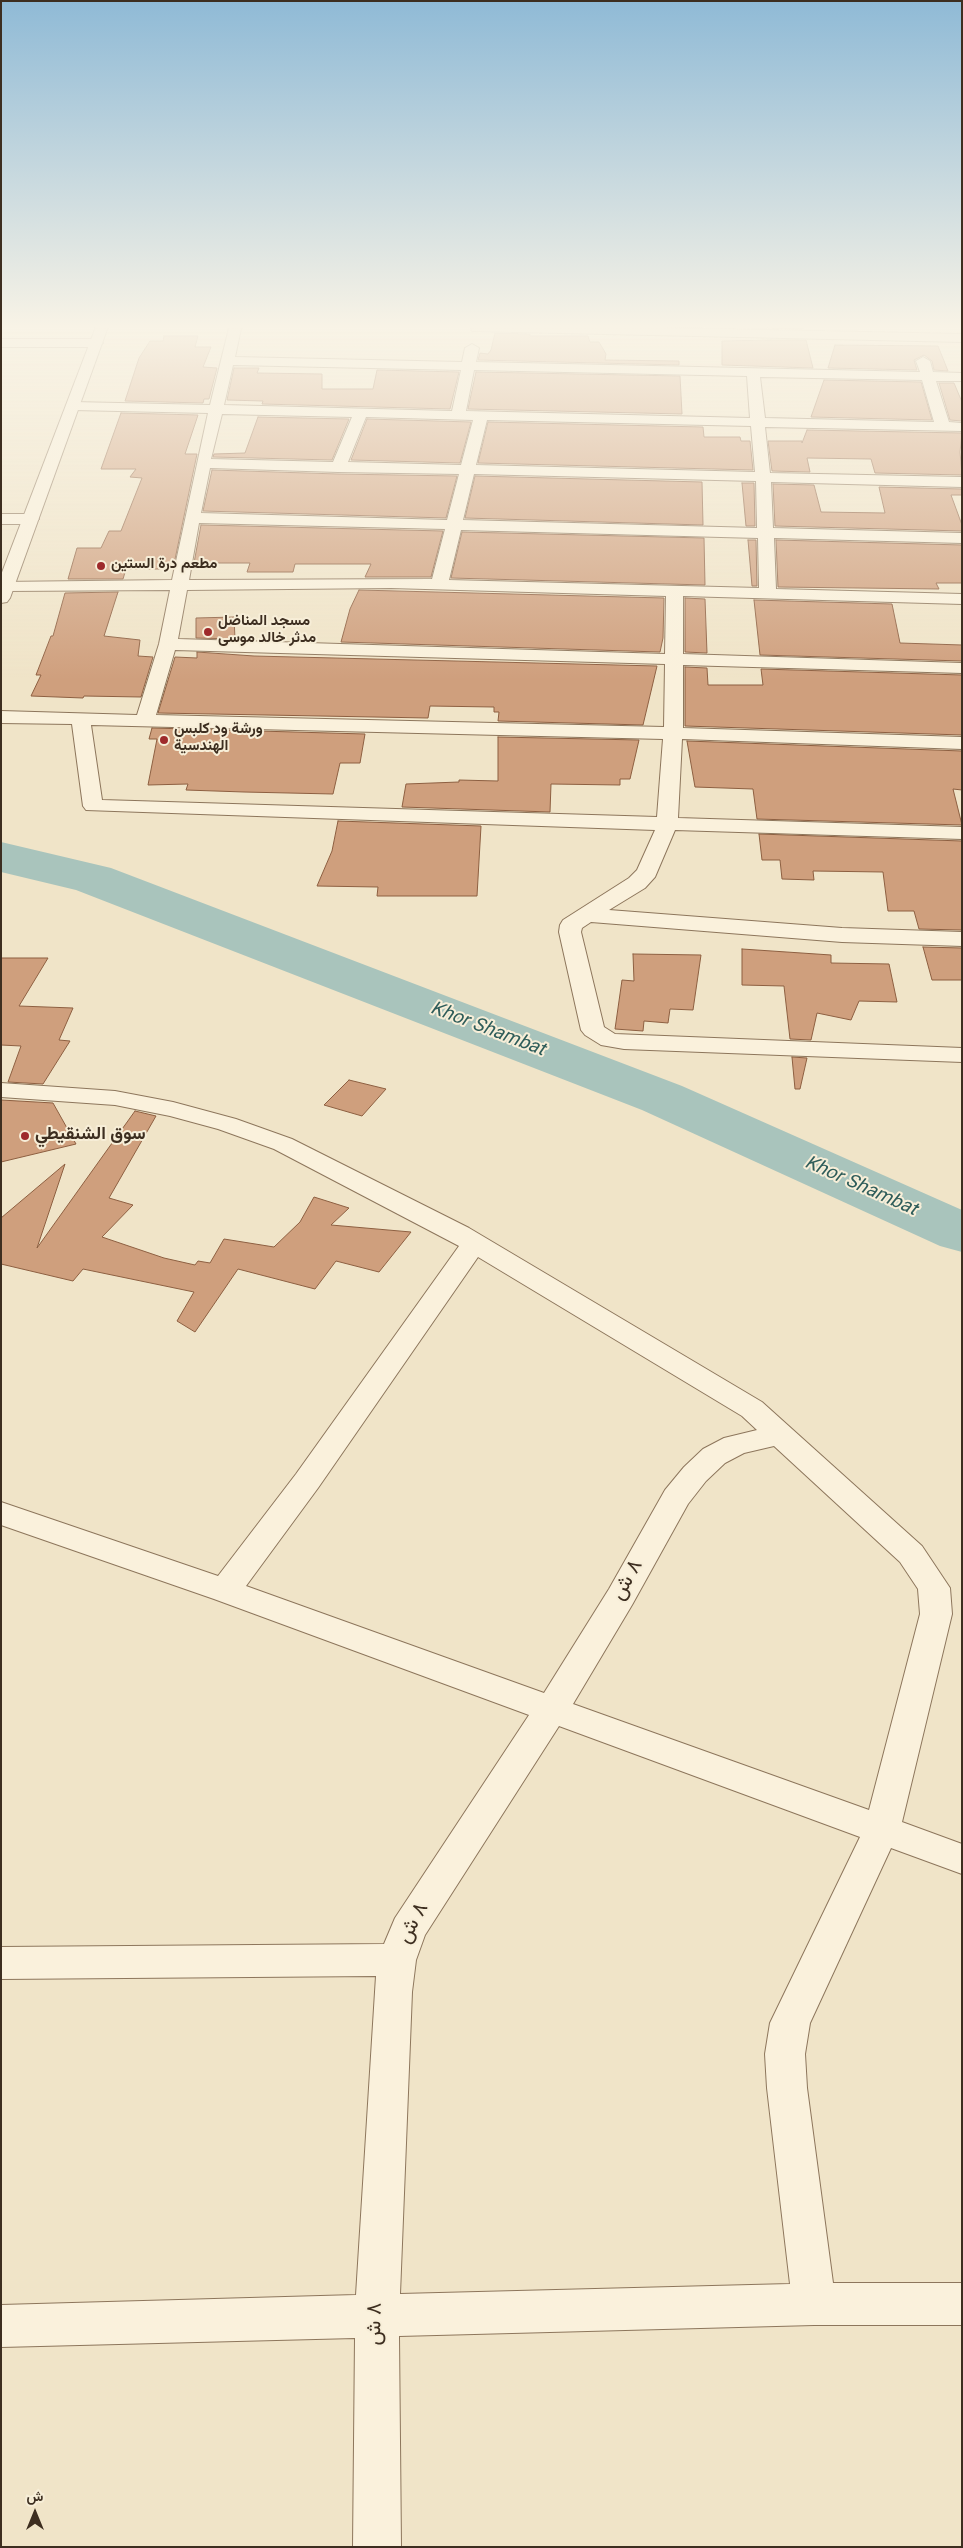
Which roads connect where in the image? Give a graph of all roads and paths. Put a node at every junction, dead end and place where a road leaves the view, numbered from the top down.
1 (59, 443) edge
2 (207, 443) edge
3 (348, 443) edge
4 (474, 443) edge
5 (760, 443) edge
6 (203, 463) junction
7 (338, 466) junction
8 (467, 470) junction
9 (763, 477) junction
10 (962, 482) edge
11 (192, 518) junction
12 (1, 519) edge
13 (31, 519) junction
14 (455, 525) junction
15 (764, 532) junction
16 (962, 538) edge
17 (5, 584) edge
18 (179, 584) junction
19 (439, 584) junction
20 (675, 592) junction
21 (768, 594) junction
22 (962, 599) edge
23 (168, 644) junction
24 (675, 660) junction
25 (962, 668) edge
26 (1, 717) edge
27 (81, 720) junction
28 (145, 721) junction
29 (673, 732) junction
30 (962, 743) edge
31 (667, 826) junction
32 (962, 833) edge
33 (587, 915) junction
34 (962, 939) edge
35 (962, 1055) edge
36 (1, 1090) edge
37 (474, 1244) junction
38 (780, 1435) junction
39 (1, 1513) edge
40 (225, 1591) junction
41 (551, 1710) junction
42 (882, 1829) junction
43 (962, 1859) edge
44 (397, 1960) junction
45 (1, 1963) edge
46 (814, 2304) junction
47 (962, 2304) edge
48 (377, 2314) junction
49 (1, 2326) edge
50 (377, 2547) edge

1 - 13 street
2 - 6 street
3 - 7 street
4 - 8 street
5 - 9 street
6 - 7 street
6 - 11 street
7 - 8 street
8 - 9 street
8 - 14 street
9 - 10 street
9 - 15 street
11 - 14 street
11 - 18 street
12 - 13 street
13 - 17 street
14 - 15 street
14 - 19 street
15 - 16 street
15 - 21 street
17 - 18 street
18 - 19 street
18 - 23 street
19 - 20 street
20 - 21 street
20 - 24 street
21 - 22 street
23 - 24 street
23 - 28 street
24 - 25 street
24 - 29 street
26 - 27 street
27 - 28 street
27 - 31 street
28 - 29 street
29 - 30 street
29 - 31 street
31 - 32 street
31 - 33 street
33 - 34 street
33 - 35 street
36 - 37 street
37 - 38 street
37 - 40 street
38 - 41 street, ٨ ش
38 - 42 street
39 - 40 street
40 - 41 street
41 - 42 street
41 - 44 street, ٨ ش
42 - 43 street
42 - 46 street
44 - 45 street
44 - 48 street, ٨ ش
46 - 47 street
46 - 48 street
48 - 49 street
48 - 50 street, ٨ ش

